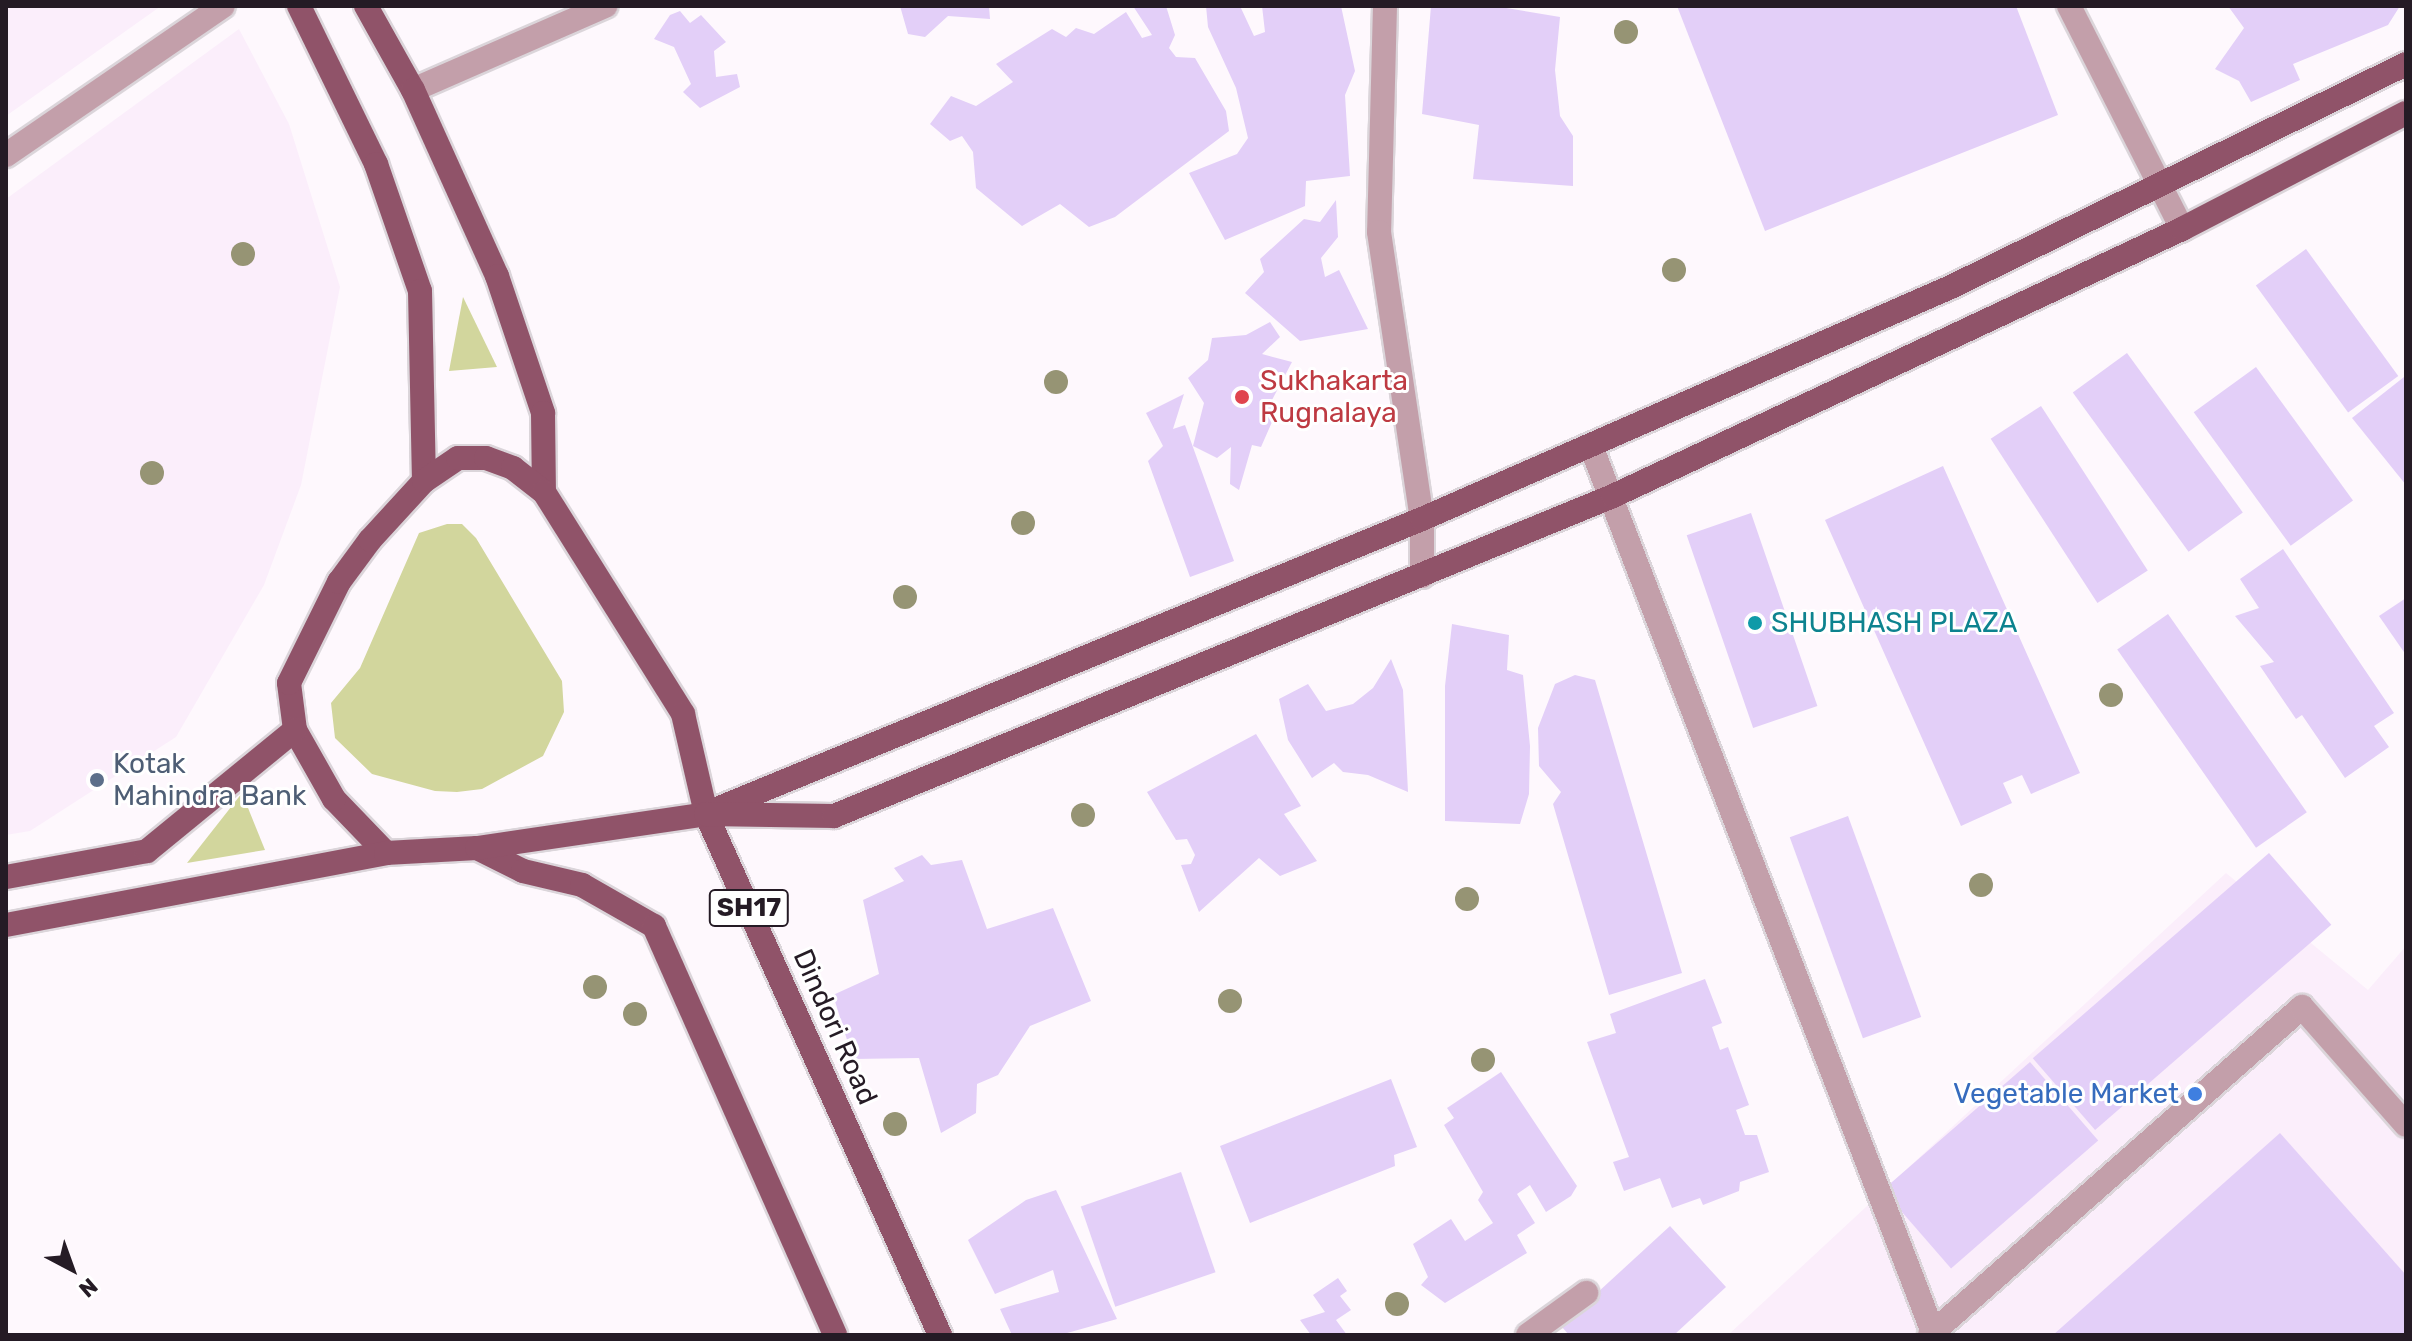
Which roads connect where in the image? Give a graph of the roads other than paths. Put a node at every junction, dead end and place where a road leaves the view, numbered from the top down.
1 (223, 6) edge
2 (299, 6) edge
3 (366, 6) edge
4 (605, 6) edge
5 (1385, 6) edge
6 (2069, 6) edge
7 (2406, 64) edge
8 (413, 90) junction
9 (2406, 113) edge
10 (6, 155) edge
11 (2161, 188) junction
12 (2182, 229) junction
13 (1591, 446) junction
14 (424, 481) junction
15 (544, 492) junction
16 (1613, 496) junction
17 (1422, 519) junction
18 (1422, 576) junction
19 (295, 730) junction
20 (706, 814) junction
21 (477, 848) junction
22 (386, 853) junction
23 (6, 877) edge
24 (6, 925) edge
25 (2406, 1125) edge
26 (1586, 1293) dead end
27 (1932, 1334) edge
28 (835, 1335) edge
29 (940, 1335) edge
30 (1528, 1335) edge

1 - 10 street
2 - 14 main road
3 - 8 main road
4 - 8 street
5 - 17 street
6 - 11 street
7 - 11 main road
8 - 15 main road
9 - 12 main road
11 - 12 street
11 - 13 main road
12 - 16 main road
13 - 16 street
13 - 17 main road
14 - 15 main road
14 - 19 main road
15 - 20 main road, Dindori Road / SH17
16 - 18 main road
16 - 27 street
17 - 18 street
17 - 20 main road
18 - 20 main road
19 - 22 main road
19 - 23 main road
20 - 21 main road
20 - 29 main road, Dindori Road / SH17
21 - 22 main road
21 - 28 main road
22 - 24 main road
25 - 27 street
26 - 30 street

